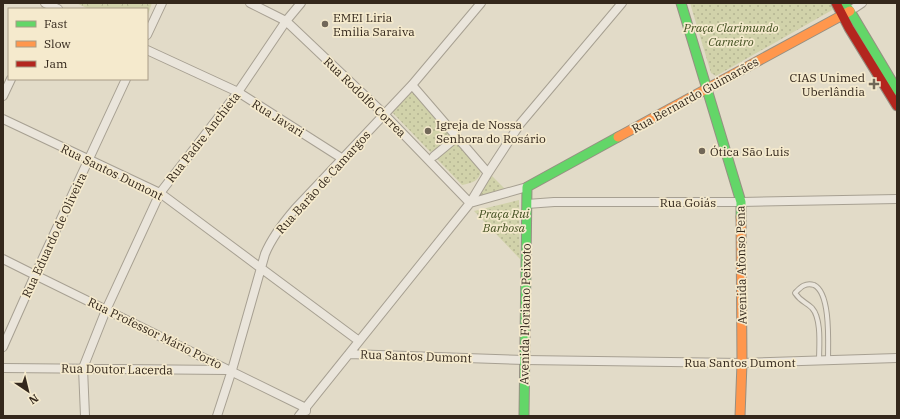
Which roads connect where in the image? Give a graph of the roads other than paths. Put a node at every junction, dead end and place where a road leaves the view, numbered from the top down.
1 (162, 3) edge
2 (250, 3) edge
3 (301, 3) edge
4 (481, 3) edge
5 (622, 3) edge
6 (681, 3) edge
7 (836, 3) edge
8 (842, 3) edge
9 (862, 3) edge
10 (45, 5) edge
11 (55, 8) edge
12 (850, 11) junction
13 (842, 15) junction
14 (286, 21) junction
15 (148, 33) edge
16 (148, 50) edge
17 (11, 80) edge
18 (126, 80) edge
19 (412, 86) junction
20 (706, 88) junction
21 (897, 90) edge
22 (238, 92) junction
23 (3, 96) edge
24 (897, 106) edge
25 (384, 114) junction
26 (3, 119) edge
27 (457, 137) junction
28 (434, 156) dead end
29 (343, 158) junction
30 (88, 160) junction
31 (488, 173) junction
32 (527, 187) junction
33 (160, 192) junction
34 (897, 199) edge
35 (741, 202) junction
36 (470, 203) junction
37 (527, 204) junction
38 (3, 258) edge
39 (261, 268) junction
40 (35, 276) junction
41 (106, 310) junction
42 (359, 341) junction
43 (3, 347) edge
44 (349, 354) junction
45 (897, 358) edge
46 (525, 360) junction
47 (819, 361) junction
48 (828, 361) junction
49 (742, 363) junction
50 (3, 368) edge
51 (83, 368) junction
52 (232, 370) junction
53 (306, 412) edge
54 (85, 416) edge
55 (216, 416) edge
56 (299, 416) edge
57 (524, 416) edge
58 (740, 416) edge

1 - 15 street
2 - 14 street, Rua Rodolfo Correa
3 - 14 street, Rua Padre Anchieta
4 - 19 street, Rua Barão de Camargos
5 - 31 street
6 - 20 street, Avenida Afonso Pena
7 - 13 street
8 - 12 street
9 - 12 street, Rua Bernardo Guimarães
10 - 11 street
12 - 13 street, Rua Bernardo Guimarães
12 - 21 street
13 - 20 street, Rua Bernardo Guimarães
13 - 24 street
14 - 22 street, Rua Padre Anchieta
14 - 25 street, Rua Rodolfo Correa
16 - 22 street, Rua Javari
17 - 23 street
18 - 30 street, Rua Eduardo de Oliveira
19 - 25 street, Rua Barão de Camargos
19 - 27 street
20 - 32 street, Rua Bernardo Guimarães
20 - 35 street, Avenida Afonso Pena
22 - 29 street, Rua Javari
22 - 33 street, Rua Padre Anchieta
25 - 29 street, Rua Barão de Camargos
25 - 36 street, Rua Rodolfo Correa
26 - 30 street, Rua Santos Dumont
27 - 28 street
27 - 31 street
29 - 39 street, Rua Barão de Camargos
30 - 33 street, Rua Santos Dumont
30 - 40 street, Rua Eduardo de Oliveira
31 - 36 street
32 - 36 street
32 - 37 street, Avenida Floriano Peixoto
33 - 39 street, Rua Santos Dumont
33 - 41 street, Rua Padre Anchieta
34 - 35 street, Rua Goiás
35 - 37 street, Rua Goiás
35 - 49 street, Avenida Afonso Pena
36 - 42 street
37 - 46 street, Avenida Floriano Peixoto
38 - 40 street, Rua Professor Mário Porto
39 - 42 street, Rua Santos Dumont
39 - 52 street, Rua Barão de Camargos
40 - 41 street, Rua Professor Mário Porto
40 - 43 street, Rua Eduardo de Oliveira
41 - 51 street, Rua Padre Anchieta
41 - 52 street, Rua Professor Mário Porto
42 - 44 street, Rua Santos Dumont
44 - 46 street, Rua Santos Dumont
44 - 53 street
45 - 48 street, Rua Santos Dumont
46 - 49 street, Rua Santos Dumont
46 - 57 street, Avenida Floriano Peixoto
47 - 48 street, Rua Santos Dumont
47 - 48 lane
47 - 49 street, Rua Santos Dumont
49 - 58 street, Avenida Afonso Pena
50 - 51 street, Rua Doutor Lacerda
51 - 52 street, Rua Doutor Lacerda
51 - 54 street, Rua Padre Anchieta
52 - 53 street, Rua Professor Mário Porto
52 - 55 street, Rua Barão de Camargos
53 - 56 street

